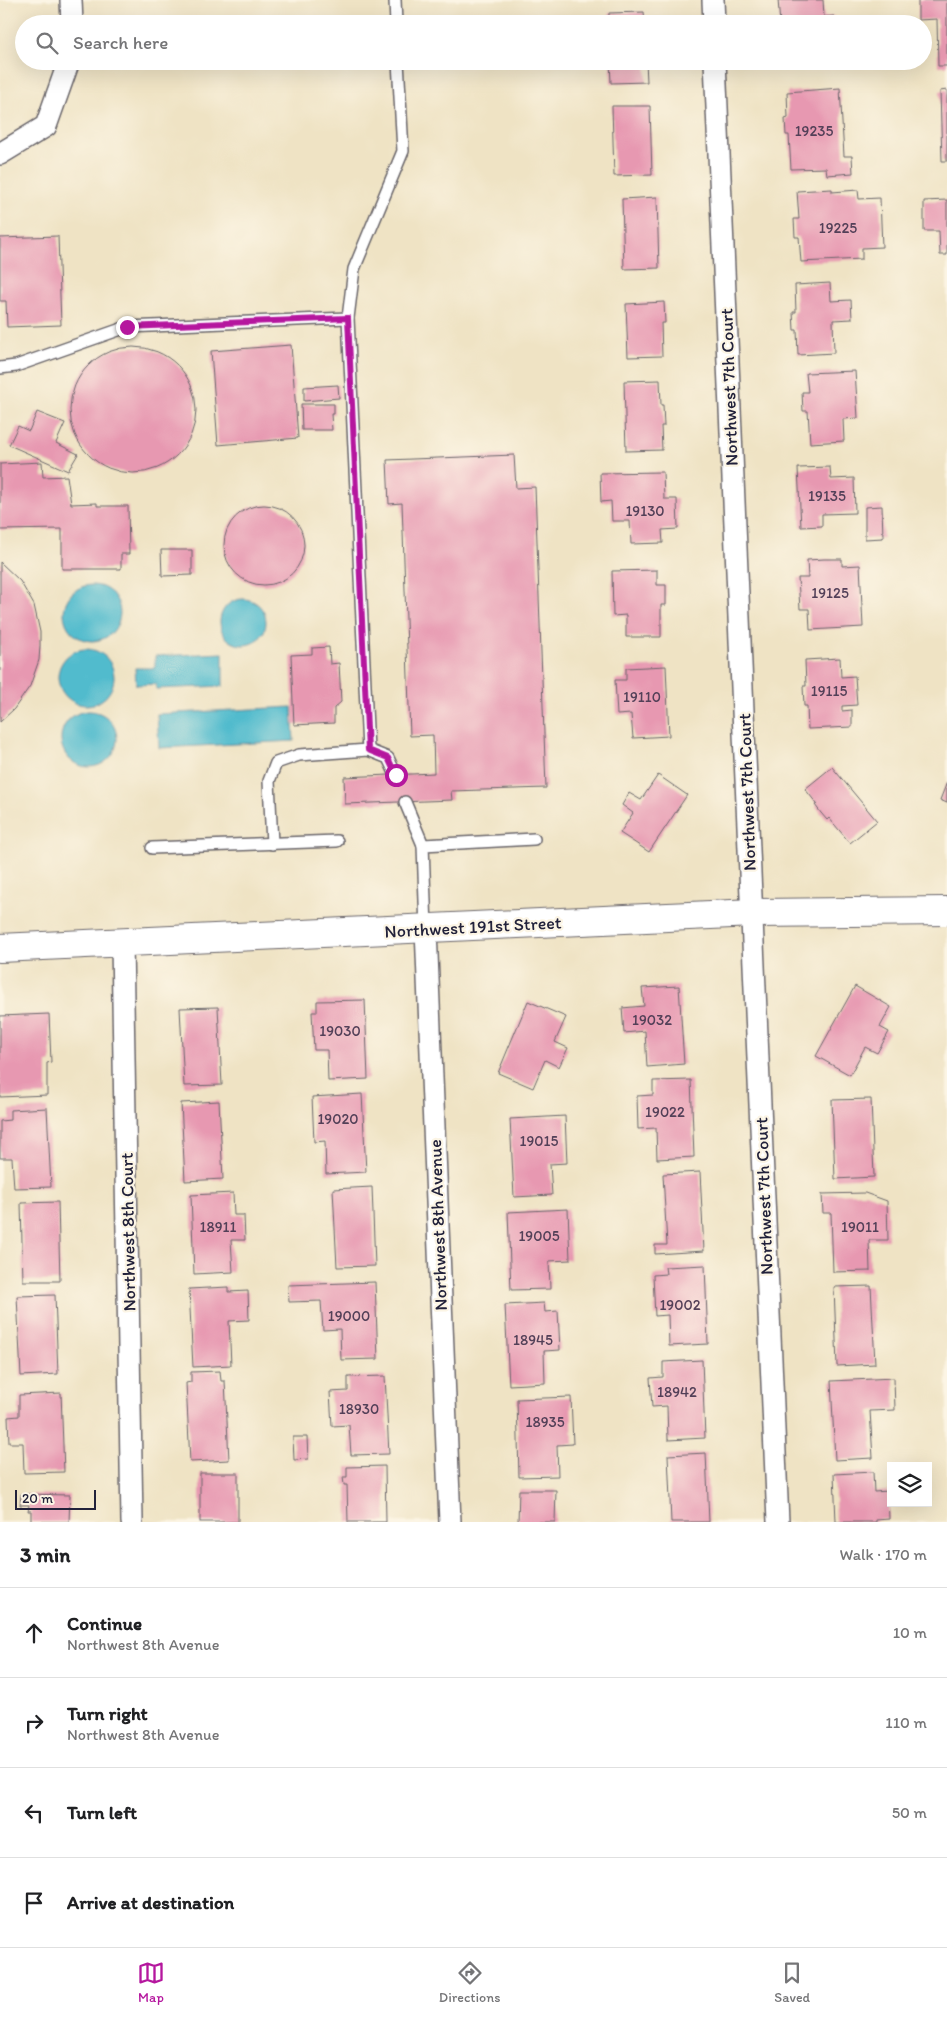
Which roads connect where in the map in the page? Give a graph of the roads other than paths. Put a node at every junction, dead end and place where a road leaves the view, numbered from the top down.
1 (71, 0) edge
2 (395, 0) edge
3 (713, 0) edge
4 (72, 15) edge
5 (396, 15) edge
6 (714, 15) edge
7 (66, 70) edge
8 (398, 70) edge
9 (715, 70) edge
10 (0, 154) edge
11 (348, 318) junction
12 (0, 368) edge
13 (368, 750) junction
14 (396, 775) dead end
15 (405, 802) dead end
16 (534, 839) dead end
17 (337, 841) dead end
18 (272, 844) junction
19 (423, 846) junction
20 (152, 848) dead end
21 (947, 911) edge
22 (753, 914) junction
23 (426, 929) junction
24 (122, 943) junction
25 (0, 948) edge
26 (132, 1522) edge
27 (450, 1522) edge
28 (778, 1522) edge

1 - 4 street
2 - 5 lane
3 - 6 street
7 - 10 street
8 - 11 lane
9 - 22 street, Northwest 7th Court
11 - 12 lane
11 - 13 lane
13 - 14 lane
13 - 18 lane
15 - 19 lane
16 - 19 lane
17 - 18 lane
18 - 20 lane
19 - 23 lane
21 - 22 street, Northwest 191st Street
22 - 23 street, Northwest 191st Street
22 - 28 street, Northwest 7th Court
23 - 24 street, Northwest 191st Street
23 - 27 street, Northwest 8th Avenue
24 - 25 street, Northwest 191st Street
24 - 26 street, Northwest 8th Court

